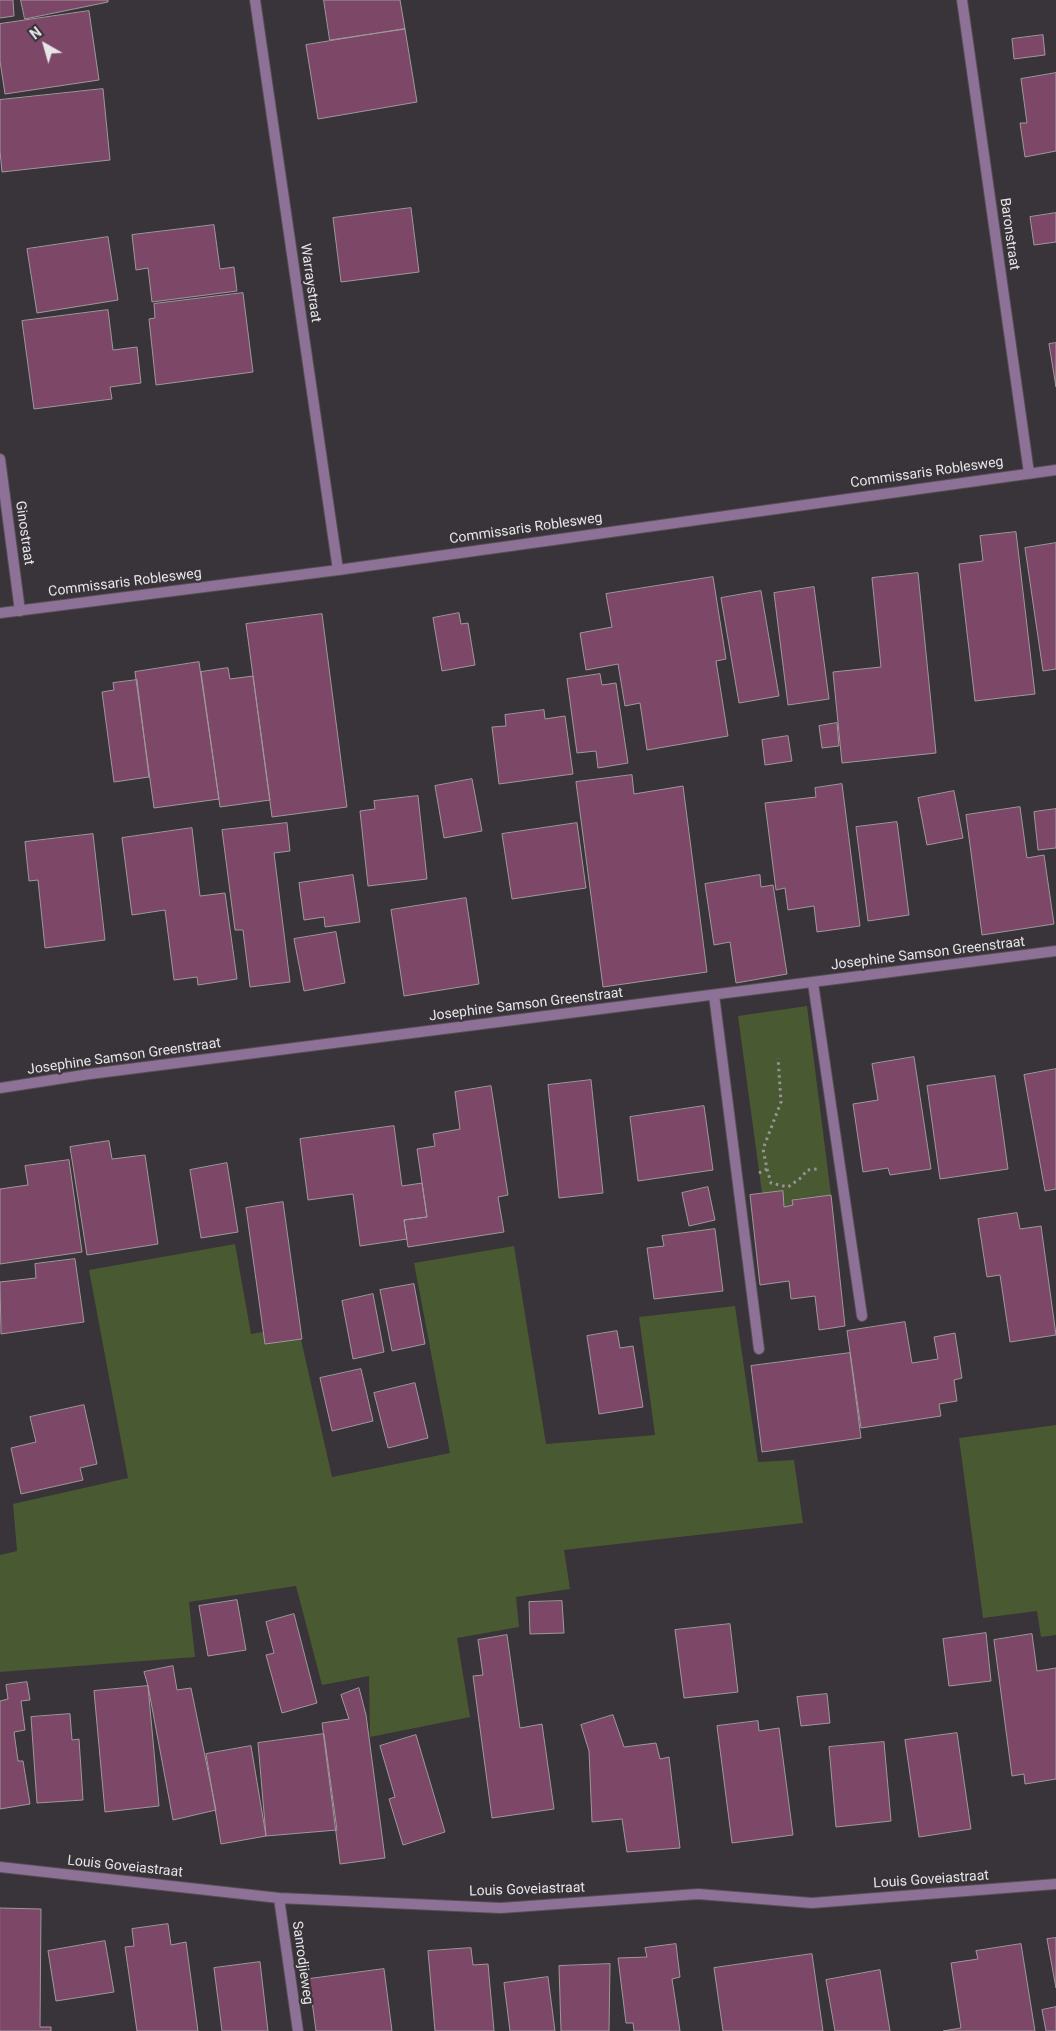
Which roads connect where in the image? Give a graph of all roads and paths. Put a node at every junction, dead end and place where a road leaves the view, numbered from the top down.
1 (255, 0) edge
2 (962, 0) edge
3 (0, 459) edge
4 (1056, 470) edge
5 (1029, 473) junction
6 (338, 570) junction
7 (20, 611) junction
8 (0, 614) edge
9 (1056, 951) edge
10 (813, 983) junction
11 (714, 995) junction
12 (778, 1058) dead end
13 (0, 1088) edge
14 (820, 1168) dead end
15 (767, 1169) junction
16 (738, 1183) junction
17 (862, 1316) dead end
18 (759, 1349) dead end
19 (0, 1867) edge
20 (1056, 1884) edge
21 (280, 1898) junction
22 (298, 2031) edge

1 - 6 street, Warraystraat
2 - 5 street, Baronstraat
3 - 7 street, Ginostraat
4 - 5 street, Commissaris Roblesweg
5 - 6 street, Commissaris Roblesweg
6 - 7 street, Commissaris Roblesweg
7 - 8 street, Commissaris Roblesweg
9 - 10 street, Josephine Samson Greenstraat
10 - 11 street, Josephine Samson Greenstraat
10 - 17 street
11 - 13 street, Josephine Samson Greenstraat
11 - 16 street
12 - 15 path
14 - 15 path
15 - 16 path
16 - 18 street
19 - 21 street, Louis Goveiastraat
20 - 21 street, Louis Goveiastraat
21 - 22 street, Sanrodjieweg

